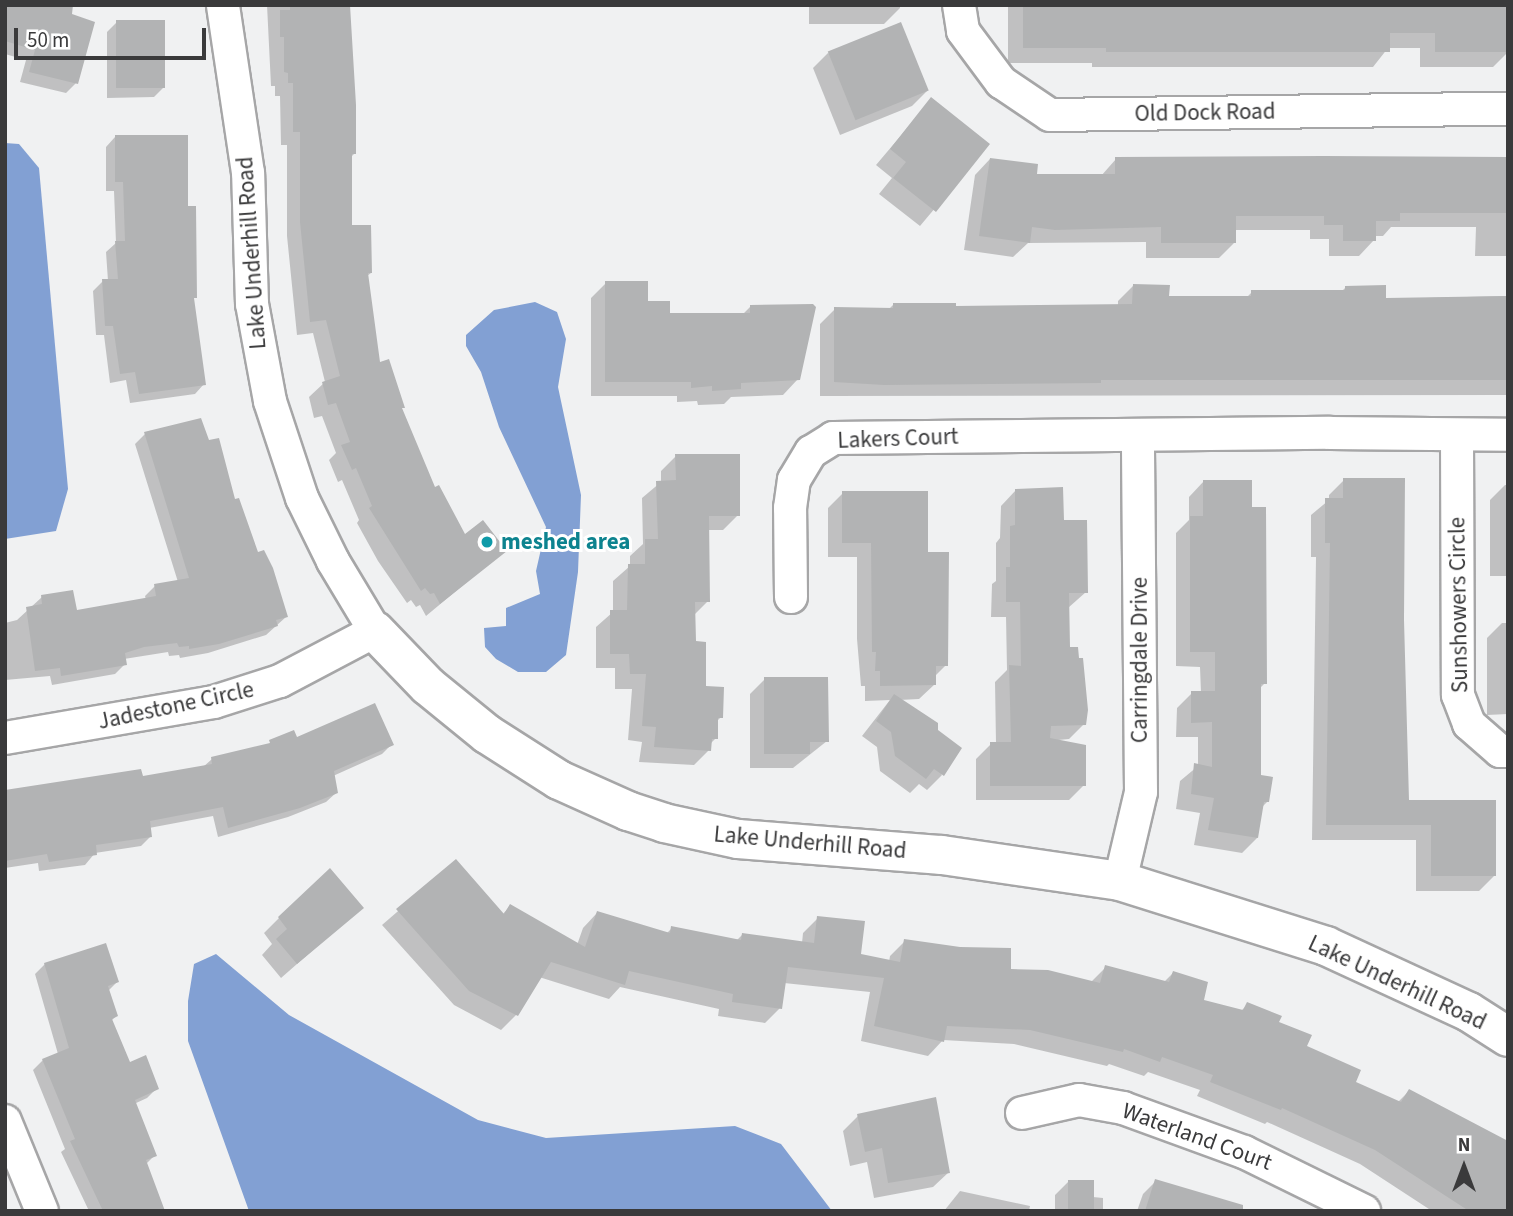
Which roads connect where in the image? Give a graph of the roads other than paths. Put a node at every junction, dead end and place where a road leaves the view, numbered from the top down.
1 (223, 5) edge
2 (959, 5) edge
3 (1508, 109) edge
4 (1508, 435) edge
5 (1138, 436) junction
6 (1457, 436) junction
7 (791, 597) dead end
8 (376, 631) junction
9 (5, 738) edge
10 (1508, 751) edge
11 (1120, 881) junction
12 (1508, 1037) edge
13 (1022, 1113) dead end
14 (5, 1121) edge
15 (42, 1211) edge
16 (1364, 1211) edge

1 - 8 street, Lake Underhill Road
2 - 3 street, Old Dock Road
4 - 6 street
5 - 6 street
5 - 7 street, Lakers Court
5 - 11 street, Carringdale Drive
6 - 10 street, Sunshowers Circle
8 - 9 street, Jadestone Circle
8 - 11 street, Lake Underhill Road
11 - 12 street, Lake Underhill Road
13 - 16 street, Waterland Court
14 - 15 street

